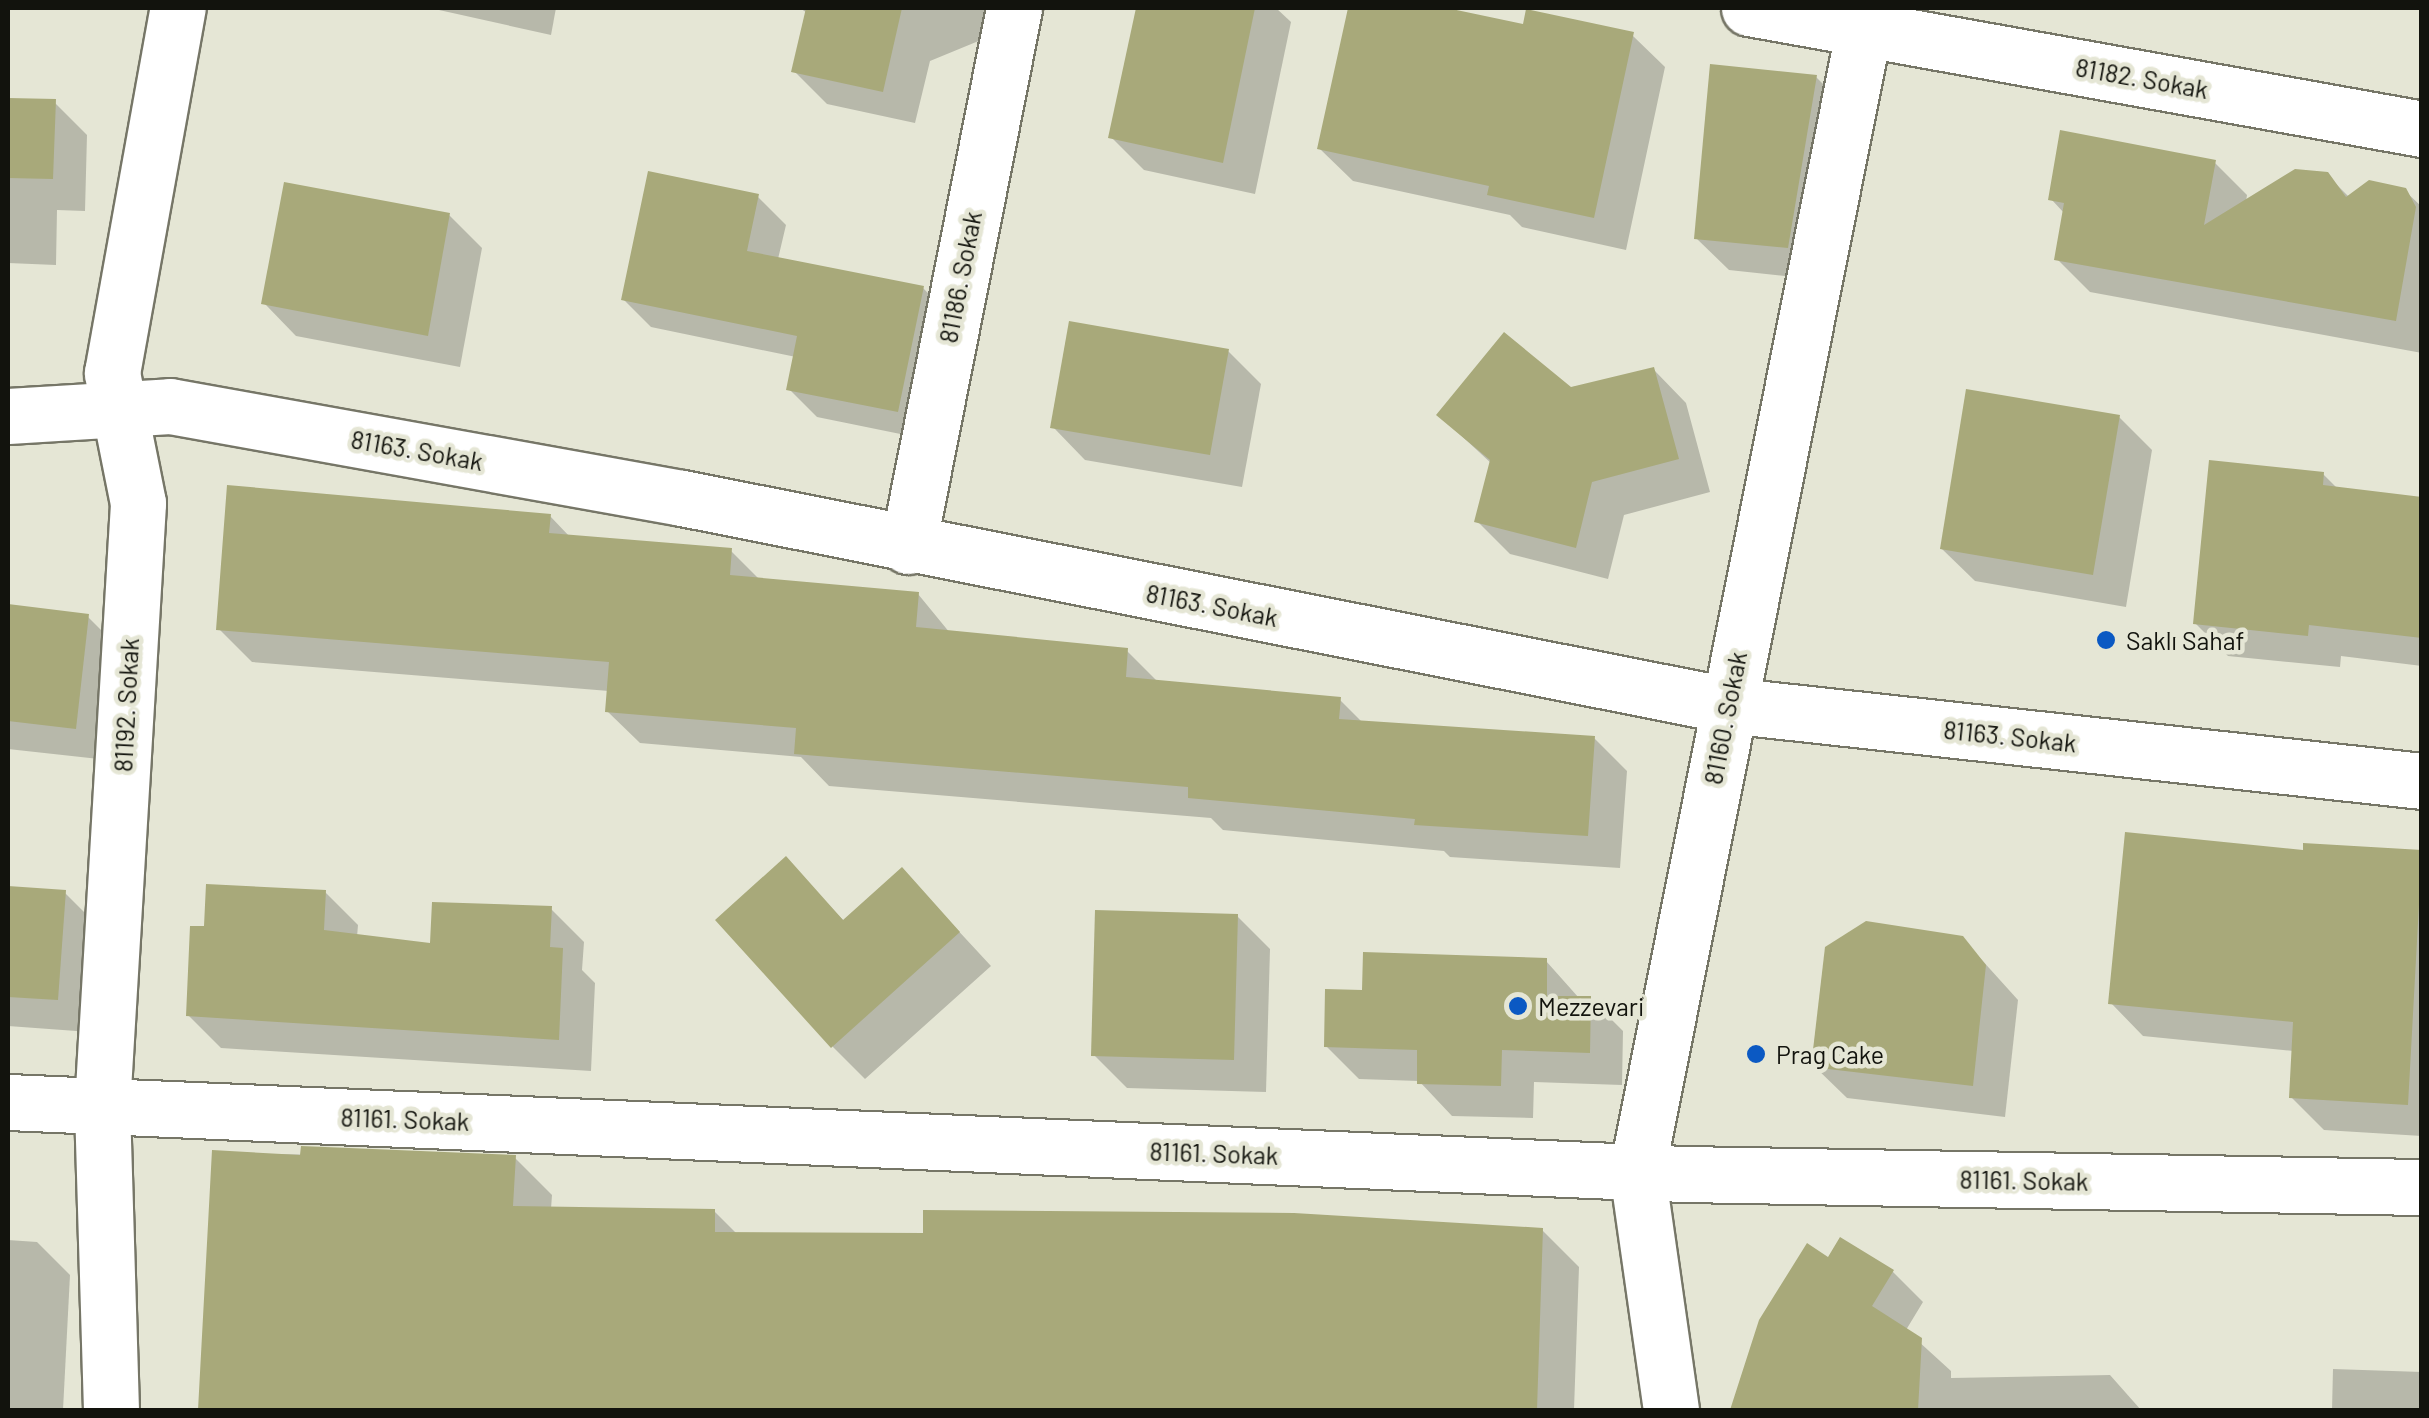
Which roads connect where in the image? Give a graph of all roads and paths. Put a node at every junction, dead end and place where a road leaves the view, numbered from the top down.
1 (178, 8) edge
2 (1014, 8) edge
3 (1750, 8) edge
4 (1866, 18) edge
5 (2422, 129) edge
6 (117, 409) junction
7 (8, 416) edge
8 (908, 546) junction
9 (1726, 705) junction
10 (2422, 781) edge
11 (8, 1102) edge
12 (102, 1106) junction
13 (1637, 1171) junction
14 (2422, 1187) edge
15 (112, 1410) edge
16 (1671, 1410) edge

1 - 6 street, 81192. Sokak
2 - 8 street, 81186. Sokak
3 - 4 street, 81182. Sokak
4 - 5 street, 81182. Sokak
4 - 9 street, 81160. Sokak
6 - 7 street, 81163. Sokak
6 - 8 street, 81163. Sokak
6 - 12 street, 81192. Sokak
8 - 9 street, 81163. Sokak
9 - 10 street, 81163. Sokak
9 - 13 street, 81160. Sokak
11 - 12 street, 81161. Sokak
12 - 13 street, 81161. Sokak
12 - 15 street, 81192. Sokak
13 - 14 street, 81161. Sokak
13 - 16 street, 81160. Sokak

